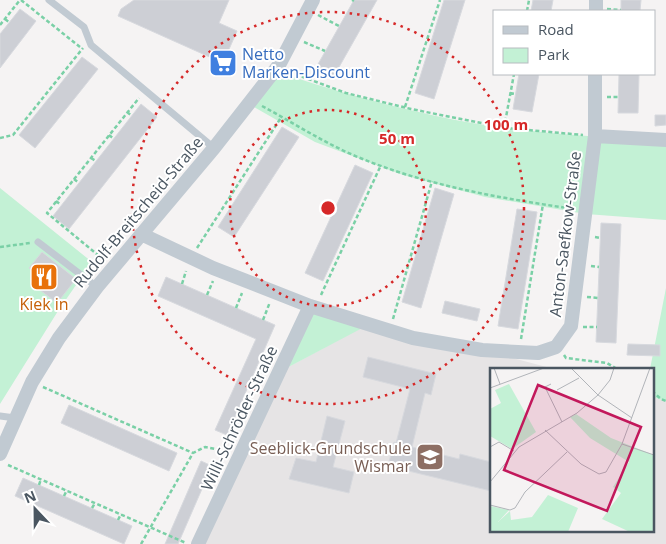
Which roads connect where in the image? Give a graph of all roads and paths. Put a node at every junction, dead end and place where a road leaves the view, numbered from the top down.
1 (20, 0) edge
2 (49, 0) edge
3 (440, 0) edge
4 (529, 0) edge
5 (311, 5) edge
6 (528, 6) junction
7 (532, 7) dead end
8 (527, 10) edge
9 (4, 19) junction
10 (433, 21) junction
11 (9, 22) dead end
12 (437, 22) dead end
13 (0, 25) edge
14 (339, 26) dead end
15 (294, 37) junction
16 (92, 46) junction
17 (82, 48) junction
18 (424, 48) junction
19 (429, 50) dead end
20 (325, 51) dead end
21 (279, 65) junction
22 (67, 68) junction
23 (70, 71) dead end
24 (514, 75) edge
25 (595, 75) edge
26 (415, 77) junction
27 (420, 78) dead end
28 (145, 90) junction
29 (47, 93) junction
30 (510, 93) junction
31 (516, 94) dead end
32 (50, 96) dead end
33 (252, 100) junction
34 (405, 107) junction
35 (127, 112) junction
36 (132, 116) dead end
37 (282, 116) junction
38 (26, 119) junction
39 (30, 122) dead end
40 (504, 128) junction
41 (109, 135) junction
42 (269, 136) junction
43 (595, 136) junction
44 (0, 138) edge
45 (114, 139) dead end
46 (274, 139) dead end
47 (666, 140) edge
48 (214, 148) junction
49 (91, 158) junction
50 (96, 161) dead end
51 (253, 161) junction
52 (258, 164) dead end
53 (382, 165) junction
54 (74, 179) junction
55 (432, 181) junction
56 (79, 183) dead end
57 (238, 185) junction
58 (367, 186) dead end
59 (371, 187) junction
60 (243, 188) dead end
61 (56, 201) junction
62 (426, 202) junction
63 (431, 203) dead end
64 (543, 204) junction
65 (61, 205) dead end
66 (221, 210) junction
67 (587, 210) junction
68 (355, 212) dead end
69 (226, 214) dead end
70 (359, 214) junction
71 (535, 224) dead end
72 (540, 225) junction
73 (418, 229) junction
74 (423, 231) dead end
75 (141, 234) junction
76 (342, 238) dead end
77 (347, 240) junction
78 (38, 242) joint
79 (0, 247) edge
80 (530, 255) dead end
81 (534, 256) junction
82 (191, 257) junction
83 (410, 257) junction
84 (415, 259) dead end
85 (330, 266) dead end
86 (113, 267) junction
87 (334, 268) junction
88 (525, 283) dead end
89 (182, 284) dead end
90 (530, 284) junction
91 (97, 287) junction
92 (402, 287) junction
93 (406, 288) dead end
94 (274, 292) junction
95 (312, 307) junction
96 (520, 312) dead end
97 (525, 313) junction
98 (263, 320) dead end
99 (390, 330) junction
100 (556, 347) junction
101 (519, 351) junction
102 (615, 368) edge
103 (32, 382) junction
104 (654, 393) edge
105 (666, 401) edge
106 (83, 405) junction
107 (81, 411) dead end
108 (0, 416) edge
109 (111, 417) junction
110 (15, 418) junction
111 (108, 423) dead end
112 (139, 429) junction
113 (136, 435) dead end
114 (165, 441) junction
115 (162, 446) dead end
116 (193, 453) junction
117 (242, 454) junction
118 (4, 459) edge
119 (41, 479) junction
120 (39, 485) dead end
121 (67, 490) junction
122 (64, 496) dead end
123 (94, 503) junction
124 (92, 508) dead end
125 (121, 514) junction
126 (118, 520) dead end
127 (150, 527) junction
128 (141, 544) edge
129 (188, 544) edge
130 (198, 544) edge

1 - 9 path
1 - 17 path
2 - 16 lane
3 - 10 path
4 - 6 path
5 - 14 path
5 - 15 street, Rudolf-Breitscheid-Straße
6 - 7 path
6 - 8 path
9 - 11 path
9 - 13 path
10 - 12 path
10 - 18 path
15 - 20 path
15 - 21 street, Rudolf-Breitscheid-Straße
16 - 17 path
16 - 28 lane
17 - 22 path
18 - 19 path
18 - 26 path
21 - 33 street, Rudolf-Breitscheid-Straße
21 - 34 path
22 - 23 path
22 - 29 path
24 - 30 path
25 - 43 street, Anton-Saefkow-Straße
26 - 27 path
26 - 34 path
28 - 35 path
28 - 48 lane
29 - 32 path
29 - 38 path
30 - 31 path
30 - 40 path
33 - 37 path
33 - 48 street, Rudolf-Breitscheid-Straße
34 - 40 path
35 - 36 path
35 - 41 path
37 - 42 path
37 - 53 path
38 - 39 path
38 - 44 path
40 - 43 path
41 - 45 path
41 - 49 path
42 - 46 path
42 - 51 path
43 - 47 street
43 - 67 street, Anton-Saefkow-Straße
48 - 75 street, Rudolf-Breitscheid-Straße
49 - 50 path
49 - 54 path
51 - 52 path
51 - 57 path
53 - 55 path
53 - 59 path
54 - 56 path
54 - 61 path
55 - 62 path
55 - 64 path
57 - 60 path
57 - 66 path
58 - 59 path
59 - 70 path
61 - 65 path
61 - 86 path
62 - 63 path
62 - 73 path
64 - 67 path
64 - 72 path
66 - 69 path
66 - 82 path
67 - 100 street, Anton-Saefkow-Straße
68 - 70 path
70 - 77 path
71 - 72 path
72 - 81 path
73 - 74 path
73 - 83 path
75 - 82 street
75 - 86 street, Rudolf-Breitscheid-Straße
76 - 77 path
77 - 87 path
78 - 79 path
78 - 91 lane
80 - 81 path
81 - 90 path
82 - 89 path
82 - 94 street
83 - 84 path
83 - 92 path
85 - 87 path
86 - 91 street, Rudolf-Breitscheid-Straße
87 - 95 path
88 - 90 path
90 - 97 path
91 - 103 street, Rudolf-Breitscheid-Straße
92 - 93 path
92 - 99 path
94 - 95 street
94 - 98 path
95 - 99 street
95 - 117 street, Willi-Schröder-Straße
96 - 97 path
97 - 101 path
99 - 101 street
100 - 101 street
100 - 102 path
103 - 106 path
103 - 110 street, Rudolf-Breitscheid-Straße
104 - 105 path
106 - 107 path
106 - 109 path
108 - 110 lane
109 - 111 path
109 - 112 path
110 - 118 street, Rudolf-Breitscheid-Straße
112 - 113 path
112 - 114 path
114 - 115 path
114 - 116 path
116 - 117 path
116 - 127 path
117 - 130 street, Willi-Schröder-Straße
118 - 119 path
119 - 120 path
119 - 121 path
121 - 122 path
121 - 123 path
123 - 124 path
123 - 125 path
125 - 126 path
125 - 127 path
127 - 128 path
127 - 129 path

